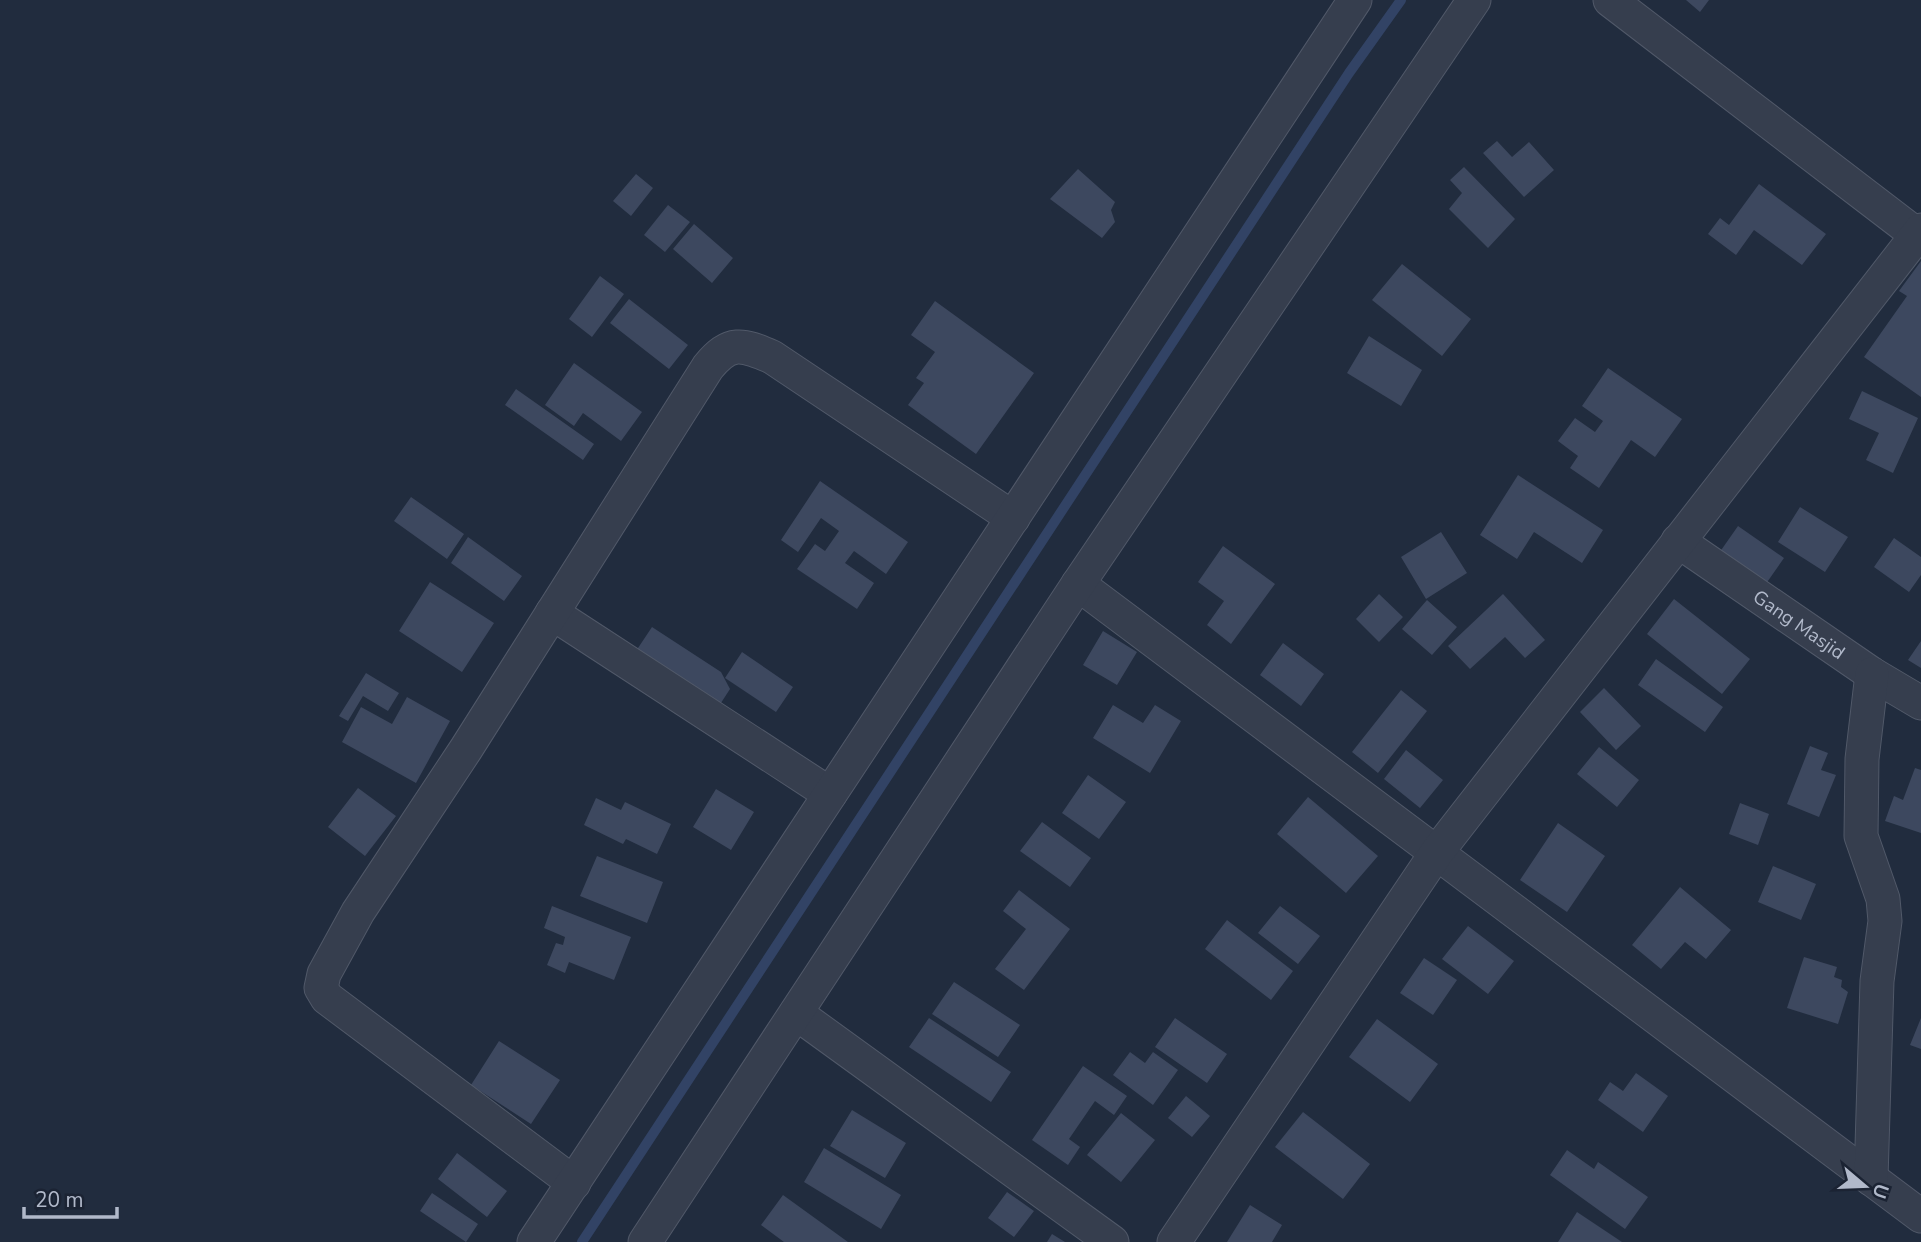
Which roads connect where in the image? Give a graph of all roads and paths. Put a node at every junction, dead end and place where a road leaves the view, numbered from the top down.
1 (1355, 0) edge
2 (1474, 0) edge
3 (1610, 0) edge
4 (1919, 232) edge
5 (1013, 518) junction
6 (1678, 541) junction
7 (1078, 584) junction
8 (552, 614) junction
9 (1872, 674) junction
10 (1921, 703) edge
11 (830, 794) junction
12 (1437, 852) junction
13 (796, 1013) junction
14 (1871, 1179) junction
15 (573, 1182) junction
16 (1921, 1216) edge
17 (534, 1242) edge
18 (645, 1242) edge
19 (1112, 1242) edge
20 (1174, 1242) edge

1 - 5 street
2 - 7 street
3 - 4 street
4 - 6 street
5 - 8 street
5 - 11 street
6 - 9 street, Gang Masjid
6 - 12 street
7 - 12 street
7 - 13 street
8 - 11 street
8 - 15 street
9 - 10 street, Gang Masjid
9 - 14 street
11 - 15 street
12 - 14 street
12 - 20 street
13 - 18 street
13 - 19 street
14 - 16 street
15 - 17 street

